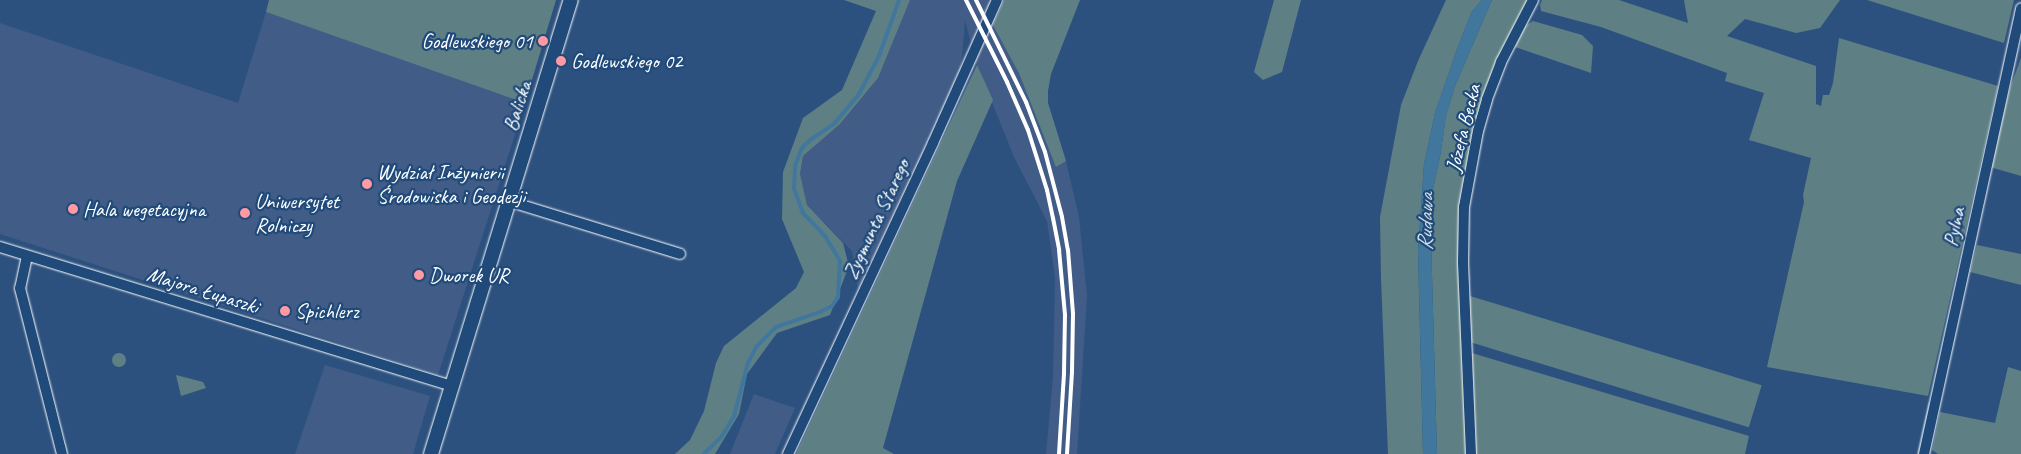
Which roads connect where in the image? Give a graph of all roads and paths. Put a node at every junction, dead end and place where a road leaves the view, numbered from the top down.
1 (571, 0) edge
2 (997, 0) edge
3 (1533, 0) edge
4 (2021, 8) edge
5 (508, 201) junction
6 (0, 247) edge
7 (680, 254) dead end
8 (27, 256) junction
9 (452, 386) junction
10 (62, 454) edge
11 (431, 454) edge
12 (788, 454) edge
13 (1470, 454) edge
14 (1924, 454) edge

1 - 5 street, Balicka
2 - 12 street, Zygmunta Starego
3 - 13 street, Józefa Becka
4 - 14 street, Pylna
5 - 7 street
5 - 9 street, Balicka
6 - 8 street, Majora Łupaszki
8 - 9 street, Majora Łupaszki
8 - 10 street
9 - 11 street, Balicka

